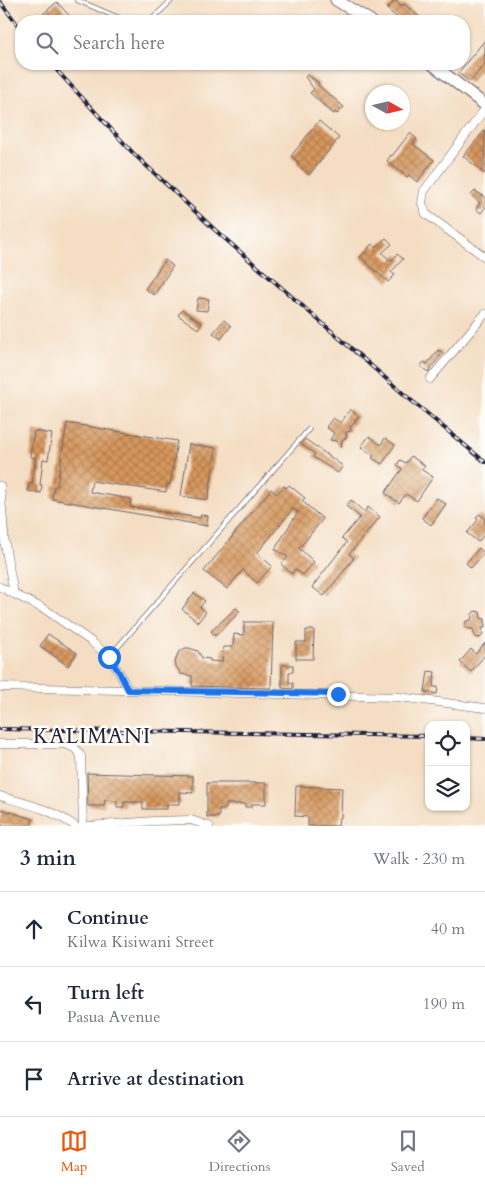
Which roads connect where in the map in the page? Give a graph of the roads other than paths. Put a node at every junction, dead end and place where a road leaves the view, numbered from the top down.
1 (77, 0) edge
2 (172, 0) edge
3 (336, 0) edge
4 (112, 15) edge
5 (156, 15) edge
6 (361, 15) edge
7 (440, 70) edge
8 (485, 105) edge
9 (485, 109) edge
10 (485, 257) edge
11 (485, 314) edge
12 (430, 379) dead end
13 (309, 429) dead end
14 (0, 486) edge
15 (1, 505) edge
16 (0, 587) edge
17 (14, 594) junction
18 (109, 657) junction
19 (0, 687) edge
20 (128, 690) junction
21 (485, 708) edge
22 (0, 744) edge
23 (0, 796) edge
24 (75, 826) edge
25 (83, 826) edge
26 (88, 826) edge
27 (209, 826) edge

1 - 4 lane
2 - 5 lane
3 - 6 street
7 - 8 street
9 - 10 street
11 - 12 street
13 - 18 lane
14 - 15 street
15 - 17 street
16 - 17 street
17 - 18 street
18 - 20 street
19 - 20 street
20 - 21 street
22 - 25 street
23 - 24 street
26 - 27 street

